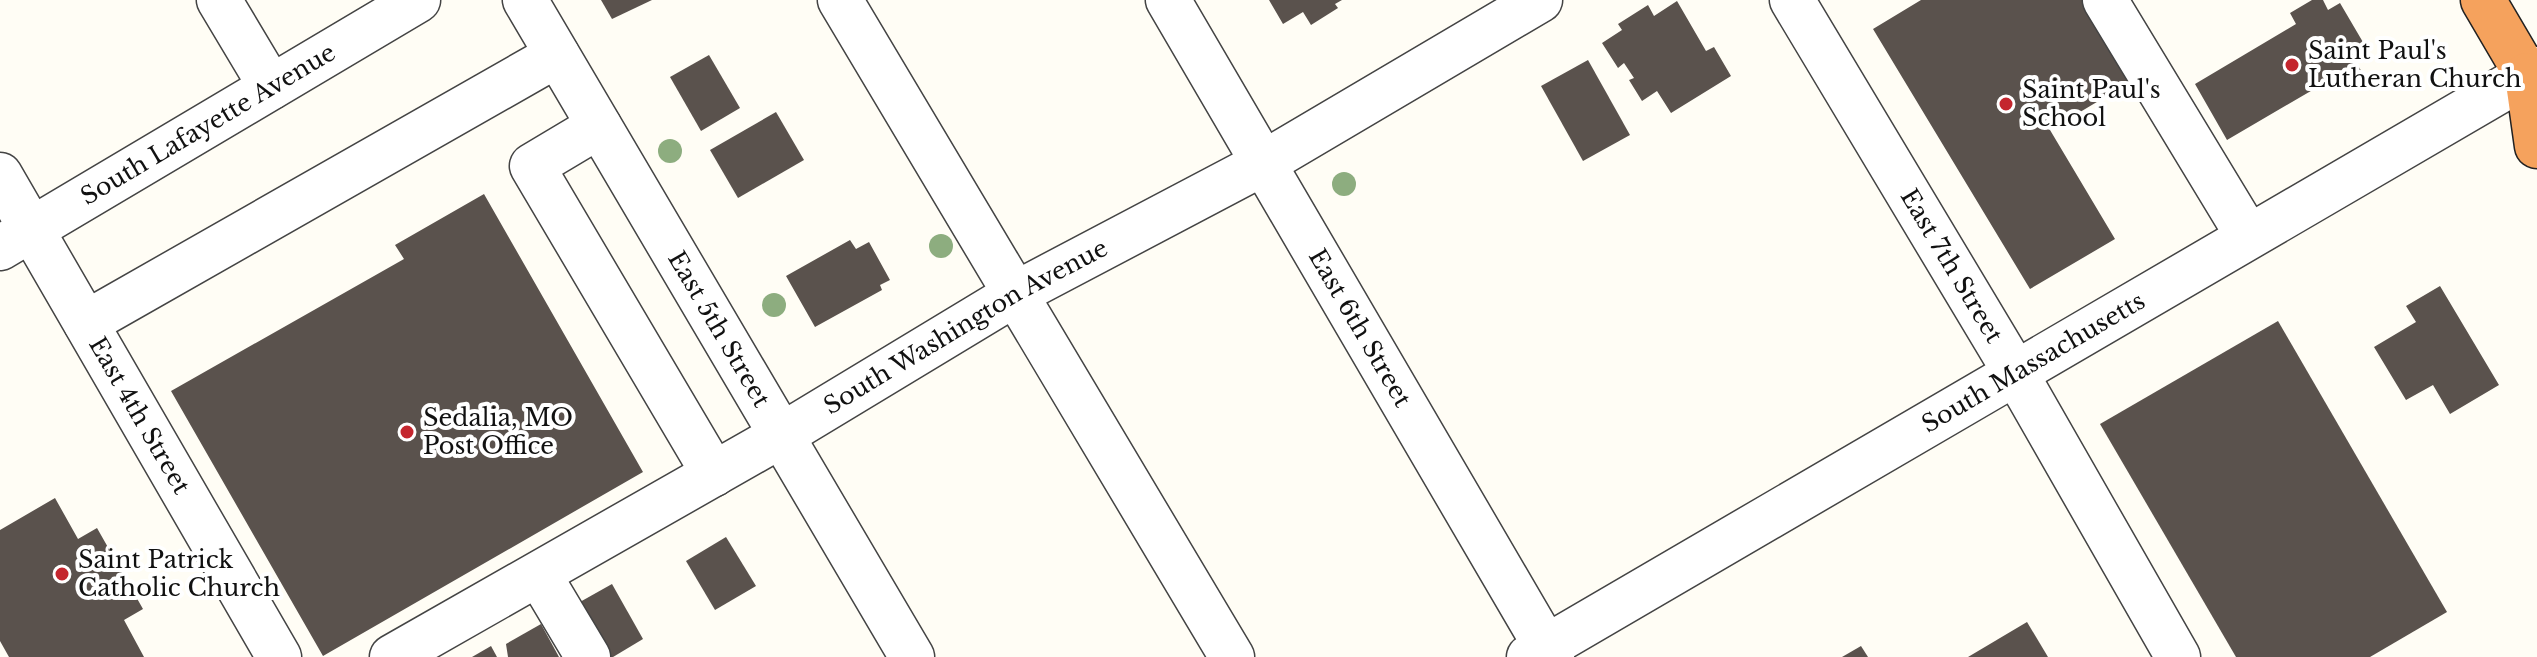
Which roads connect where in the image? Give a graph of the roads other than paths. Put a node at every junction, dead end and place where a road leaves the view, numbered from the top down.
1 (219, 0) edge
2 (418, 0) edge
3 (525, 0) edge
4 (840, 0) edge
5 (1168, 0) edge
6 (1540, 0) edge
7 (1792, 0) edge
8 (2105, 0) edge
9 (2483, 0) edge
10 (1492, 12) edge
11 (557, 55) junction
12 (2534, 76) edge
13 (271, 87) junction
14 (599, 126) junction
15 (2537, 146) edge
16 (1262, 164) junction
17 (0, 175) edge
18 (2248, 236) junction
19 (16, 239) edge
20 (1017, 293) junction
21 (86, 323) junction
22 (2015, 372) junction
23 (782, 435) junction
24 (714, 474) junction
25 (539, 575) junction
26 (1542, 654) edge
27 (279, 657) edge
28 (392, 657) edge
29 (588, 657) edge
30 (912, 657) edge
31 (1232, 657) edge
32 (2178, 657) edge

1 - 13 street
2 - 13 street, South Lafayette Avenue
3 - 11 street, East 5th Street
4 - 20 street
5 - 16 street, East 6th Street
6 - 10 street, South Washington Avenue
7 - 22 street, East 7th Street
8 - 18 street
9 - 12 highway
10 - 16 street, South Washington Avenue
11 - 14 street, East 5th Street
11 - 21 street
12 - 15 highway
12 - 18 street, South Massachusetts
13 - 19 street, South Lafayette Avenue
14 - 23 street, East 5th Street
14 - 24 street
16 - 20 street, South Washington Avenue
16 - 26 street, East 6th Street
17 - 19 street, East 4th Street
18 - 22 street, South Massachusetts
19 - 21 street, East 4th Street
20 - 23 street, South Washington Avenue
20 - 31 street
21 - 27 street, East 4th Street
22 - 26 street, South Massachusetts
22 - 32 street, East 7th Street
23 - 24 street, South Washington Avenue
23 - 30 street, East 5th Street
24 - 25 street, South Washington Avenue
25 - 28 street, South Washington Avenue
25 - 29 street

